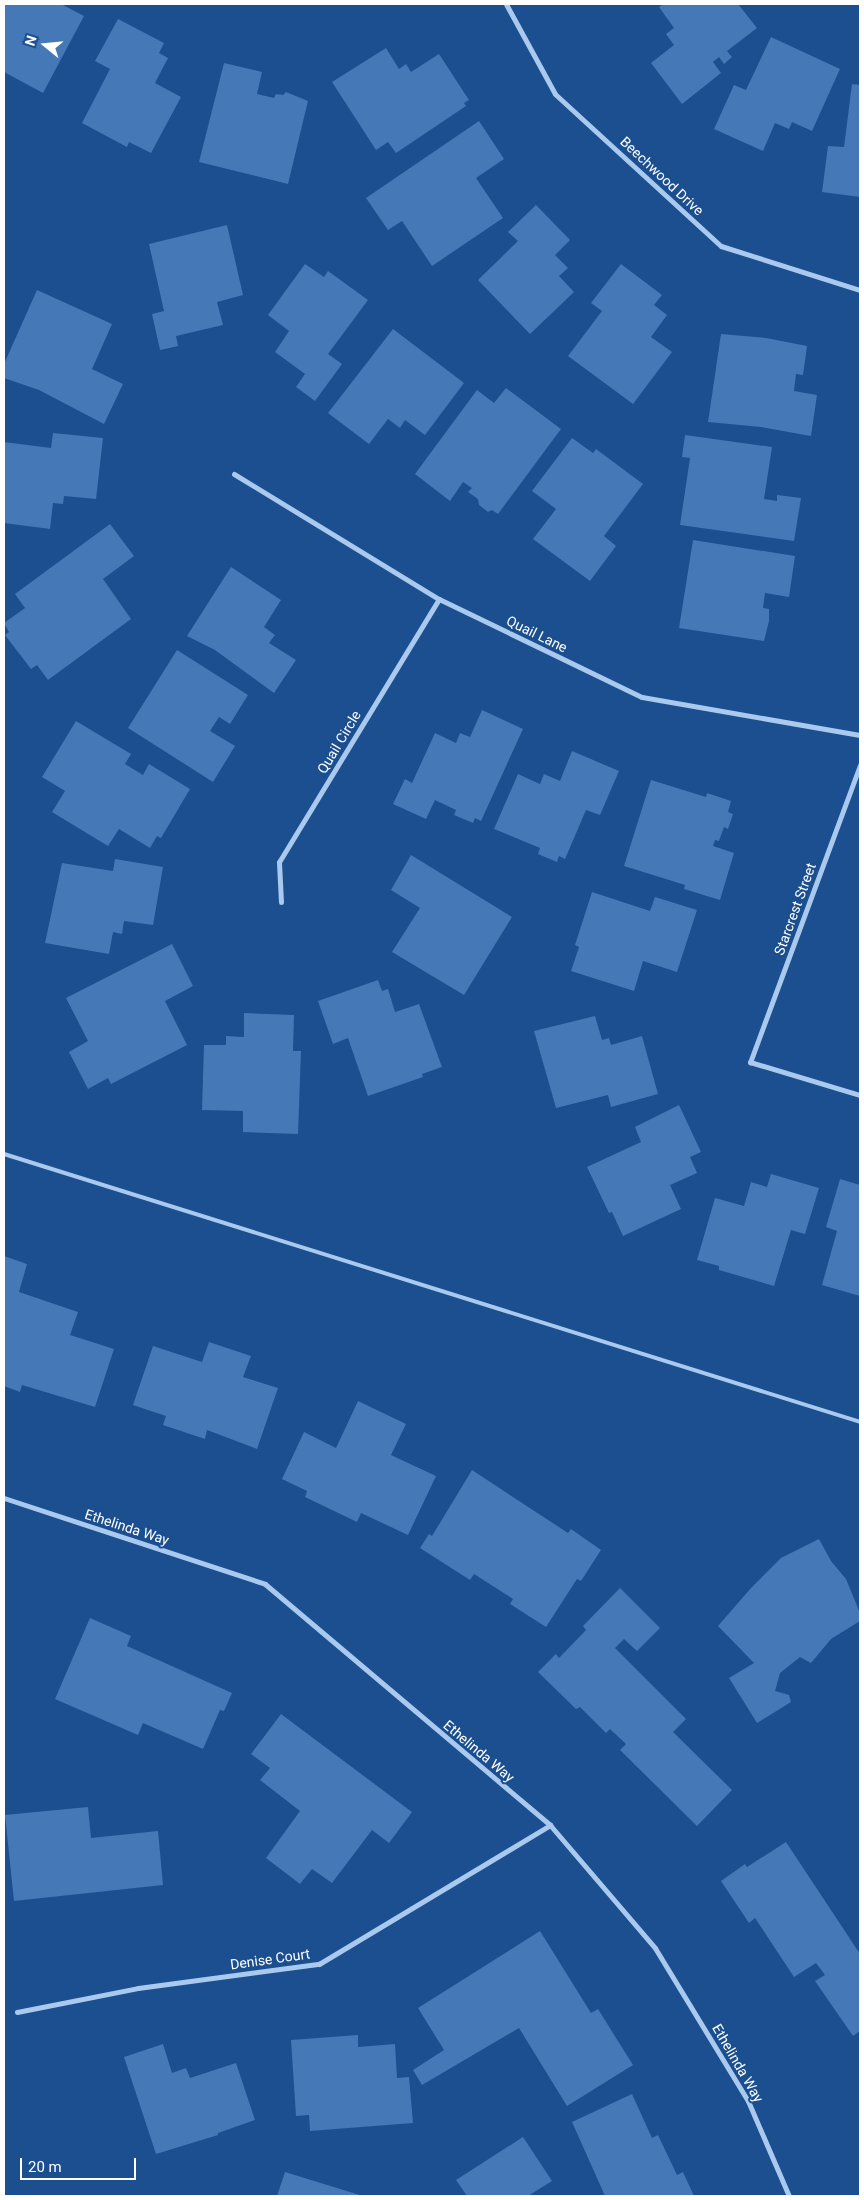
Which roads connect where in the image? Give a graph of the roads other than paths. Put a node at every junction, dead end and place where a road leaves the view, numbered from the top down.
1 (506, 4) edge
2 (860, 290) edge
3 (234, 474) dead end
4 (439, 599) junction
5 (860, 736) edge
6 (860, 765) edge
7 (281, 902) dead end
8 (860, 1095) edge
9 (4, 1154) edge
10 (860, 1422) edge
11 (4, 1498) edge
12 (550, 1825) junction
13 (17, 2012) dead end
14 (789, 2196) edge

1 - 2 street, Beechwood Drive
3 - 4 street, Quail Lane
4 - 5 street, Quail Lane
4 - 7 street, Quail Circle
6 - 8 street, Starcrest Street
9 - 10 lane
11 - 12 street, Ethelinda Way
12 - 13 street, Denise Court
12 - 14 street, Ethelinda Way

